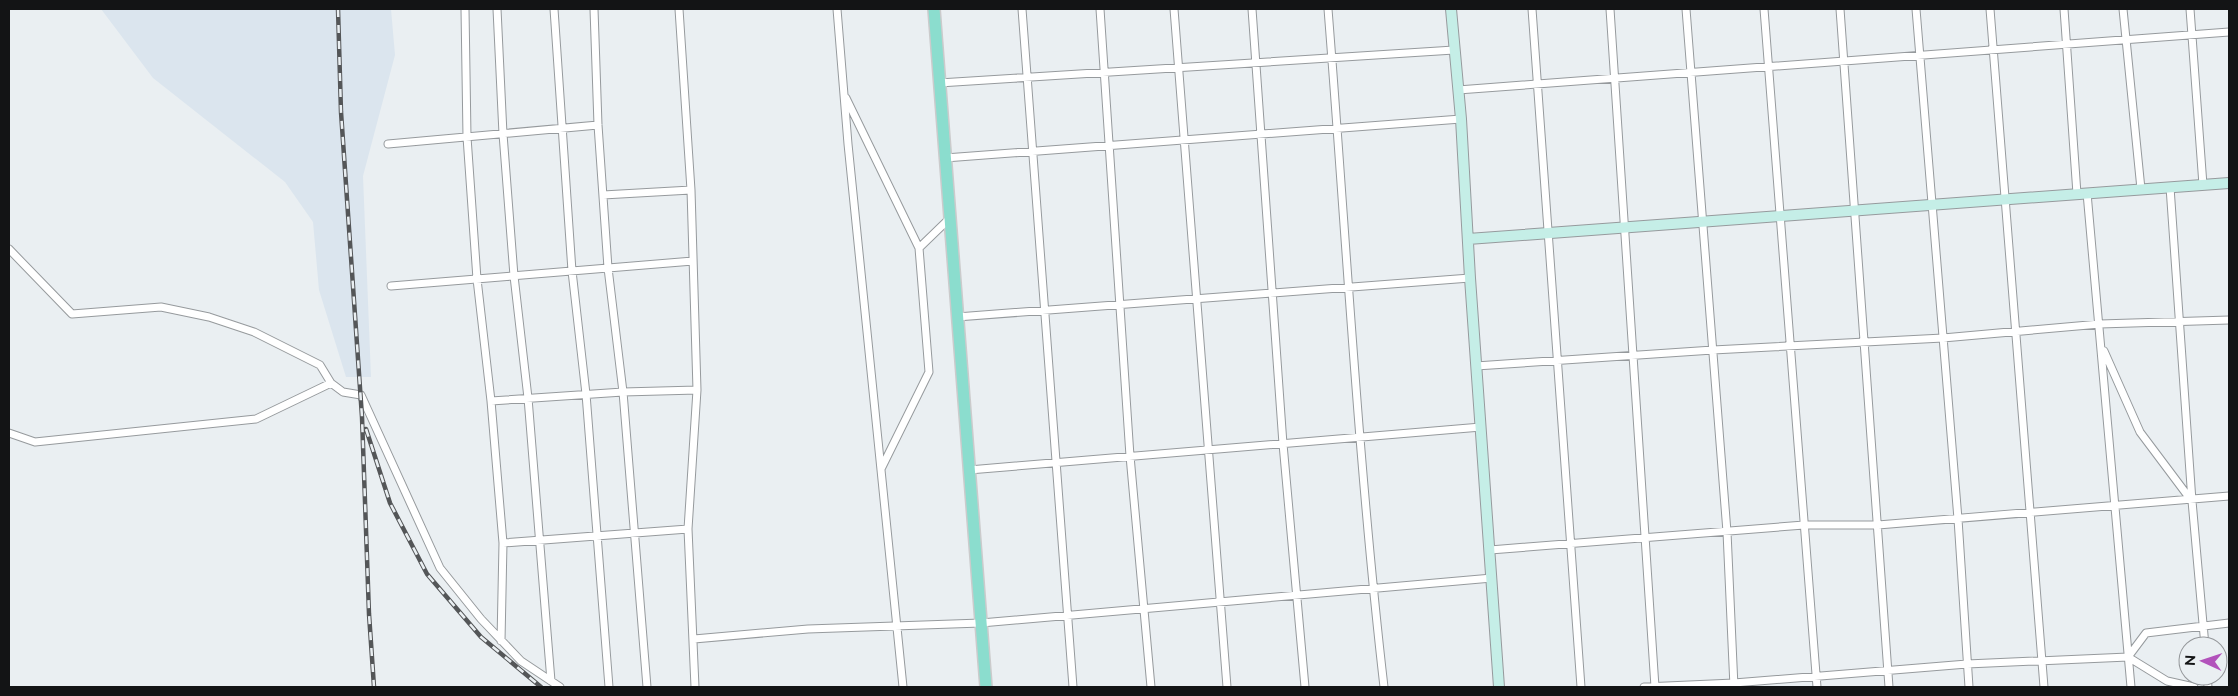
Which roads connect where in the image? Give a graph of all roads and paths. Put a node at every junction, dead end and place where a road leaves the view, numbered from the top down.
1 (465, 9) edge
2 (498, 9) edge
3 (554, 9) edge
4 (594, 9) edge
5 (678, 9) edge
6 (837, 9) edge
7 (934, 9) edge
8 (1022, 9) edge
9 (1100, 9) edge
10 (1174, 9) edge
11 (1252, 9) edge
12 (1328, 9) edge
13 (1451, 9) edge
14 (1532, 9) edge
15 (1610, 9) edge
16 (1686, 9) edge
17 (1764, 9) edge
18 (1840, 9) edge
19 (1916, 9) edge
20 (1990, 9) edge
21 (2064, 9) edge
22 (2123, 9) edge
23 (2190, 9) edge
24 (2229, 32) edge
25 (2192, 35) junction
26 (2125, 40) junction
27 (2068, 44) junction
28 (1454, 50) junction
29 (1994, 50) junction
30 (1920, 56) junction
31 (1332, 58) junction
32 (1844, 61) junction
33 (1257, 63) junction
34 (1768, 67) junction
35 (1179, 68) junction
36 (1106, 73) junction
37 (1691, 73) junction
38 (1027, 78) junction
39 (1615, 78) junction
40 (939, 83) junction
41 (1538, 84) junction
42 (1458, 90) junction
43 (844, 93) junction
44 (1461, 119) junction
45 (598, 126) junction
46 (1338, 128) junction
47 (561, 129) junction
48 (503, 134) junction
49 (1261, 134) junction
50 (468, 137) junction
51 (1184, 140) junction
52 (388, 144) dead end
53 (1109, 146) junction
54 (1033, 151) junction
55 (945, 158) junction
56 (2229, 183) edge
57 (2203, 184) junction
58 (2170, 187) junction
59 (2141, 189) junction
60 (691, 190) junction
61 (2082, 194) junction
62 (603, 195) junction
63 (2006, 199) junction
64 (1932, 205) junction
65 (1854, 210) junction
66 (1780, 216) junction
67 (950, 218) junction
68 (1703, 222) junction
69 (1625, 228) junction
70 (1548, 233) junction
71 (1468, 239) junction
72 (919, 248) junction
73 (9, 249) edge
74 (694, 261) junction
75 (608, 268) junction
76 (572, 271) junction
77 (514, 276) junction
78 (1470, 278) junction
79 (477, 279) junction
80 (391, 286) dead end
81 (1348, 287) junction
82 (1274, 293) junction
83 (1197, 299) junction
84 (1120, 305) junction
85 (1045, 310) junction
86 (957, 317) junction
87 (2229, 320) edge
88 (2180, 323) junction
89 (2100, 324) junction
90 (2016, 330) junction
91 (1943, 338) junction
92 (1864, 342) junction
93 (2101, 345) junction
94 (1790, 346) junction
95 (1713, 350) junction
96 (1633, 356) junction
97 (1557, 361) junction
98 (1476, 366) junction
99 (331, 383) junction
100 (697, 390) junction
101 (623, 392) junction
102 (586, 394) junction
103 (528, 398) junction
104 (491, 401) junction
105 (1480, 427) junction
106 (9, 433) edge
107 (1360, 437) junction
108 (1283, 444) junction
109 (1208, 450) junction
110 (1130, 456) junction
111 (1056, 463) junction
112 (880, 469) junction
113 (969, 470) junction
114 (2229, 496) edge
115 (2192, 500) junction
116 (2115, 505) junction
117 (2030, 514) junction
118 (1958, 519) junction
119 (1804, 525) junction
120 (1878, 525) junction
121 (688, 529) junction
122 (1727, 532) junction
123 (634, 533) junction
124 (596, 536) junction
125 (1645, 536) junction
126 (540, 541) junction
127 (503, 543) junction
128 (1570, 544) junction
129 (1490, 550) junction
130 (1492, 578) junction
131 (1373, 588) junction
132 (1296, 595) junction
133 (1220, 602) junction
134 (1144, 609) junction
135 (1067, 616) junction
136 (981, 623) junction
137 (2229, 623) edge
138 (2203, 625) junction
139 (896, 626) junction
140 (2204, 636) edge
141 (694, 639) junction
142 (501, 641) junction
143 (2128, 657) junction
144 (2042, 662) junction
145 (1967, 664) junction
146 (1888, 669) junction
147 (1816, 676) junction
148 (551, 681) junction
149 (1734, 685) edge
150 (1655, 686) edge
151 (560, 687) edge
152 (609, 687) edge
153 (647, 687) edge
154 (695, 687) edge
155 (903, 687) edge
156 (986, 687) edge
157 (1073, 687) edge
158 (1151, 687) edge
159 (1227, 687) edge
160 (1304, 687) edge
161 (1384, 687) edge
162 (1499, 687) edge
163 (1581, 687) edge
164 (1644, 687) edge
165 (1817, 687) edge
166 (1890, 687) edge
167 (1969, 687) edge
168 (2044, 687) edge
169 (2131, 687) edge
170 (2194, 687) edge

1 - 50 street
2 - 48 street
3 - 47 street
4 - 45 street
5 - 60 street
6 - 43 street
7 - 40 main road
8 - 38 street
9 - 36 street
10 - 35 street
11 - 33 street
12 - 31 street
13 - 28 street
14 - 41 street
15 - 39 street
16 - 37 street
17 - 34 street
18 - 32 street
19 - 30 street
20 - 29 street
21 - 27 street
22 - 26 street
23 - 25 street
24 - 25 street
25 - 26 street
25 - 57 street
26 - 27 street
26 - 59 street
27 - 29 street
27 - 61 street
28 - 31 street
28 - 42 street
29 - 30 street
29 - 63 street
30 - 32 street
30 - 64 street
31 - 33 street
31 - 46 street
32 - 34 street
32 - 65 street
33 - 35 street
33 - 49 street
34 - 37 street
34 - 66 street
35 - 36 street
35 - 51 street
36 - 38 street
36 - 53 street
37 - 39 street
37 - 68 street
38 - 40 street
38 - 54 street
39 - 41 street
39 - 69 street
40 - 55 main road
41 - 42 street
41 - 70 street
42 - 44 street
43 - 72 street
43 - 112 street
44 - 46 street
44 - 71 street
45 - 47 street
45 - 62 street
46 - 49 street
46 - 81 street
47 - 48 street
47 - 76 street
48 - 50 street
48 - 77 street
49 - 51 street
49 - 82 street
50 - 52 street
50 - 79 street
51 - 53 street
51 - 83 street
53 - 54 street
53 - 84 street
54 - 55 street
54 - 85 street
55 - 67 main road
56 - 57 street
57 - 58 street
58 - 59 street
58 - 88 street
59 - 61 street
60 - 62 street
60 - 74 street
61 - 63 street
61 - 89 street
62 - 75 street
63 - 64 street
63 - 90 street
64 - 65 street
64 - 91 street
65 - 66 street
65 - 92 street
66 - 68 street
66 - 94 street
67 - 72 street
67 - 86 main road
68 - 69 street
68 - 95 street
69 - 70 street
69 - 96 street
70 - 71 street
70 - 97 street
71 - 78 street
72 - 112 street
73 - 99 street
74 - 75 street
74 - 100 street
75 - 76 street
75 - 101 street
76 - 77 street
76 - 102 street
77 - 79 street
77 - 103 street
78 - 81 street
78 - 98 street
79 - 80 street
79 - 104 street
81 - 82 street
81 - 107 street
82 - 83 street
82 - 108 street
83 - 84 street
83 - 109 street
84 - 85 street
84 - 110 street
85 - 86 street
85 - 111 street
86 - 113 main road
87 - 88 street
88 - 89 street
88 - 115 street
89 - 90 street
89 - 93 street
90 - 91 street
90 - 117 street
91 - 92 street
91 - 118 street
92 - 94 street
92 - 120 street
93 - 115 street
93 - 116 street
94 - 95 street
94 - 119 street
95 - 96 street
95 - 122 street
96 - 97 street
96 - 125 street
97 - 98 street
97 - 128 street
98 - 105 street
99 - 106 street
99 - 142 street
100 - 101 street
100 - 121 street
101 - 102 street
101 - 123 street
102 - 103 street
102 - 124 street
103 - 104 street
103 - 126 street
104 - 127 street
105 - 107 street
105 - 129 street
107 - 108 street
107 - 131 street
108 - 109 street
108 - 132 street
109 - 110 street
109 - 133 street
110 - 111 street
110 - 134 street
111 - 113 street
111 - 135 street
112 - 139 street
113 - 136 main road
114 - 115 street
115 - 116 street
115 - 138 street
116 - 117 street
116 - 143 street
117 - 118 street
117 - 144 street
118 - 120 street
118 - 145 street
119 - 120 street
119 - 122 street
119 - 147 street
120 - 146 street
121 - 123 street
121 - 141 street
122 - 125 street
122 - 149 street
123 - 124 street
123 - 153 street
124 - 126 street
124 - 152 street
125 - 128 street
125 - 150 street
126 - 127 street
126 - 148 street
127 - 142 street
128 - 129 street
128 - 163 street
129 - 130 street
130 - 131 street
130 - 162 street
131 - 132 street
131 - 161 street
132 - 133 street
132 - 160 street
133 - 134 street
133 - 159 street
134 - 135 street
134 - 158 street
135 - 136 street
135 - 157 street
136 - 139 street
136 - 156 main road
137 - 138 street
138 - 140 street
138 - 143 street
139 - 141 street
139 - 155 street
141 - 154 street
142 - 148 street
143 - 144 street
143 - 169 street
143 - 170 street
144 - 145 street
144 - 168 street
145 - 146 street
145 - 167 street
146 - 147 street
146 - 166 street
147 - 149 street
147 - 165 street
148 - 151 street
149 - 150 street
150 - 164 street

